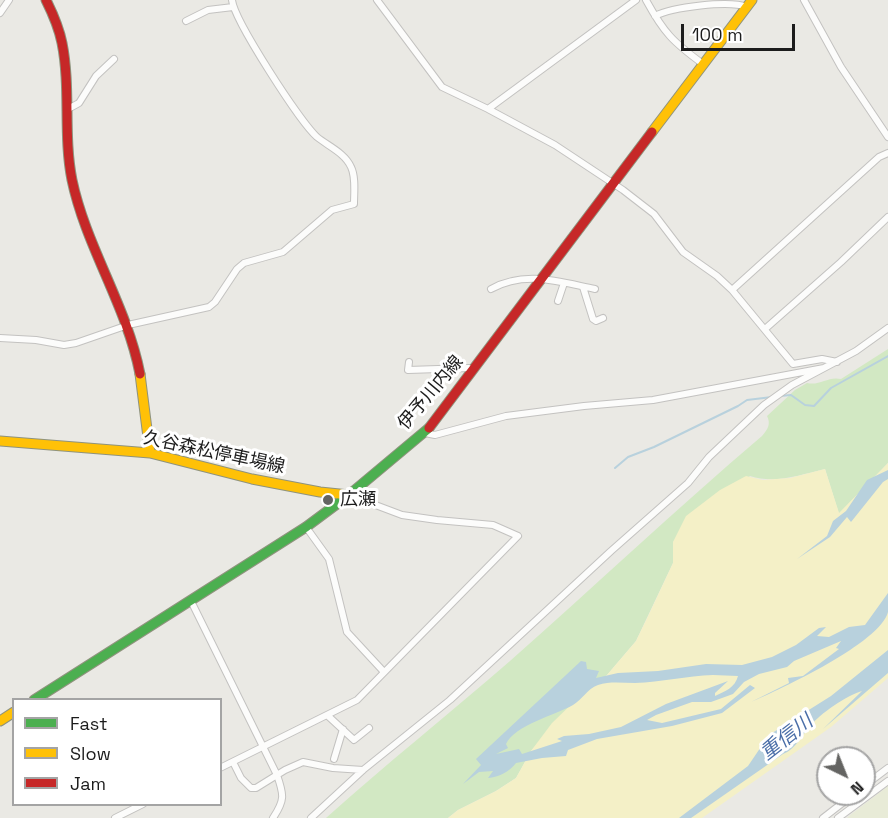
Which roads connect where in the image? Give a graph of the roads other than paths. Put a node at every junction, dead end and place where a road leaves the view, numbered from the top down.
1 (9, 0) edge
2 (46, 0) edge
3 (377, 0) edge
4 (636, 0) edge
5 (646, 0) edge
6 (804, 0) edge
7 (232, 3) edge
8 (749, 4) edge
9 (0, 13) edge
10 (655, 16) junction
11 (186, 21) dead end
12 (114, 59) dead end
13 (703, 64) junction
14 (68, 109) junction
15 (488, 109) junction
16 (888, 137) edge
17 (888, 153) edge
18 (613, 183) junction
19 (888, 217) edge
20 (541, 278) junction
21 (564, 283) junction
22 (583, 287) junction
23 (492, 289) dead end
24 (595, 289) dead end
25 (732, 290) junction
26 (558, 301) dead end
27 (603, 318) dead end
28 (128, 325) junction
29 (888, 328) edge
30 (765, 329) junction
31 (0, 338) edge
32 (409, 362) dead end
33 (837, 362) junction
34 (824, 368) junction
35 (472, 370) junction
36 (425, 433) junction
37 (0, 441) edge
38 (150, 453) junction
39 (349, 495) junction
40 (306, 527) junction
41 (191, 602) junction
42 (384, 672) junction
43 (36, 698) edge
44 (327, 715) junction
45 (369, 728) dead end
46 (343, 729) junction
47 (263, 746) junction
48 (334, 759) dead end
49 (233, 762) junction
50 (222, 767) edge
51 (363, 770) junction
52 (277, 775) junction
53 (888, 781) edge
54 (139, 806) edge
55 (838, 806) edge
56 (115, 818) edge
57 (273, 818) edge
58 (310, 818) edge
59 (823, 818) edge
60 (838, 818) edge

1 - 9 street
2 - 14 main road
3 - 15 street
4 - 15 street
5 - 10 street
6 - 16 street
7 - 11 street
7 - 28 street
8 - 10 street
8 - 13 main road, 伊予川内線
10 - 13 street
12 - 14 street
13 - 18 main road, 伊予川内線
14 - 28 main road
15 - 18 street
17 - 25 street
18 - 20 main road, 伊予川内線
18 - 25 street
19 - 30 street
20 - 21 street
20 - 23 street
20 - 35 main road, 伊予川内線
21 - 22 street
21 - 26 street
22 - 24 street
22 - 27 street
25 - 30 street
28 - 31 street
28 - 38 main road
29 - 33 street
30 - 33 street
32 - 35 street
33 - 34 street
34 - 36 street
34 - 51 street
35 - 36 main road, 伊予川内線
36 - 39 main road, 伊予川内線
37 - 38 main road, 久谷森松停車場線
38 - 39 main road, 久谷森松停車場線
39 - 40 main road, 伊予川内線
39 - 42 street
40 - 41 main road, 伊予川内線
40 - 42 street
41 - 43 main road, 伊予川内線
41 - 47 street
42 - 44 street
44 - 46 street
44 - 47 street
45 - 46 street
46 - 48 street
47 - 49 street
47 - 52 street
49 - 50 street
49 - 52 street
51 - 52 street
51 - 58 street
52 - 57 street
53 - 60 street
54 - 56 street
55 - 59 street

